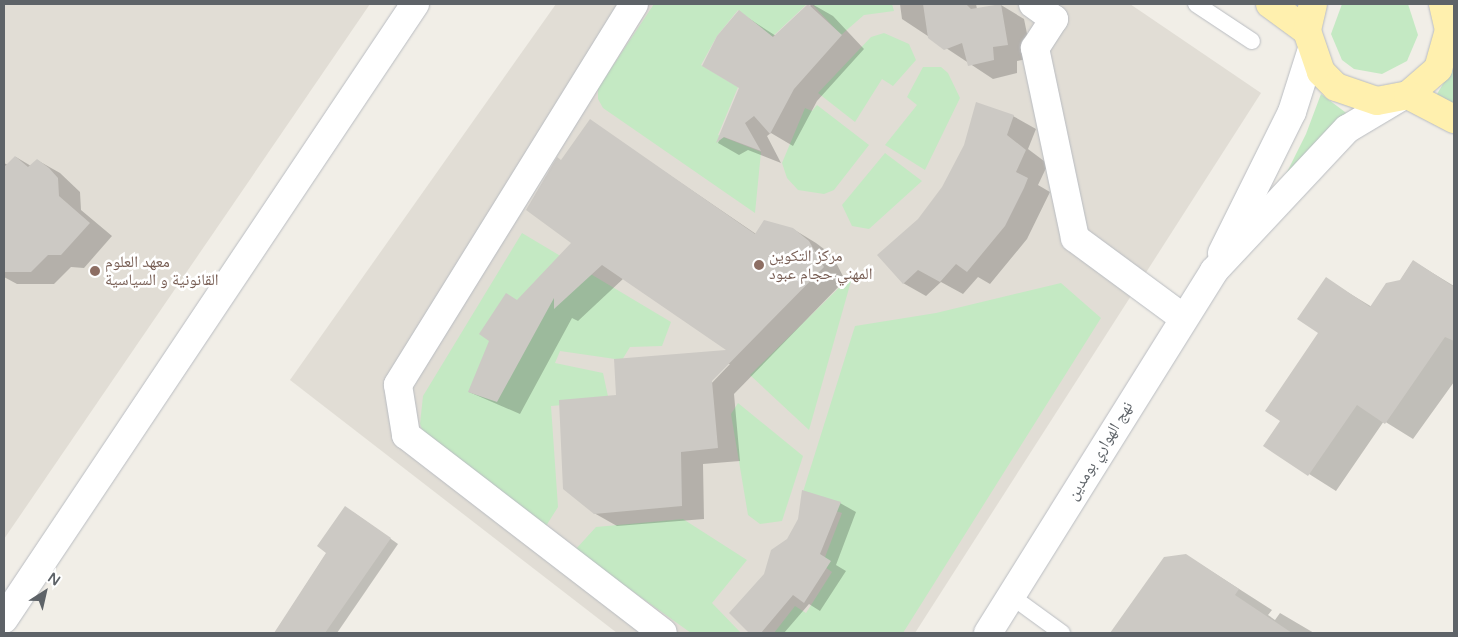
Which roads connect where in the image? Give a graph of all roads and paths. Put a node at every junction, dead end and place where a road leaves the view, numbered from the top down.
1 (416, 4) edge
2 (634, 4) edge
3 (1032, 4) edge
4 (1196, 4) edge
5 (1270, 4) edge
6 (1313, 4) edge
7 (1448, 18) edge
8 (1252, 41) dead end
9 (1309, 41) junction
10 (1403, 96) junction
11 (1454, 119) edge
12 (1214, 271) junction
13 (1182, 317) junction
14 (1011, 596) junction
15 (4, 619) edge
16 (663, 633) edge
17 (988, 633) edge
18 (1062, 633) edge

1 - 15 street
2 - 16 street
3 - 13 street
4 - 8 lane
5 - 9 main road
6 - 9 main road
7 - 10 main road
9 - 10 main road
9 - 12 street
10 - 11 main road
10 - 12 street
12 - 13 street, نهج الهواري بومدين
13 - 14 street, نهج الهواري بومدين
14 - 17 street, نهج الهواري بومدين
14 - 18 lane

